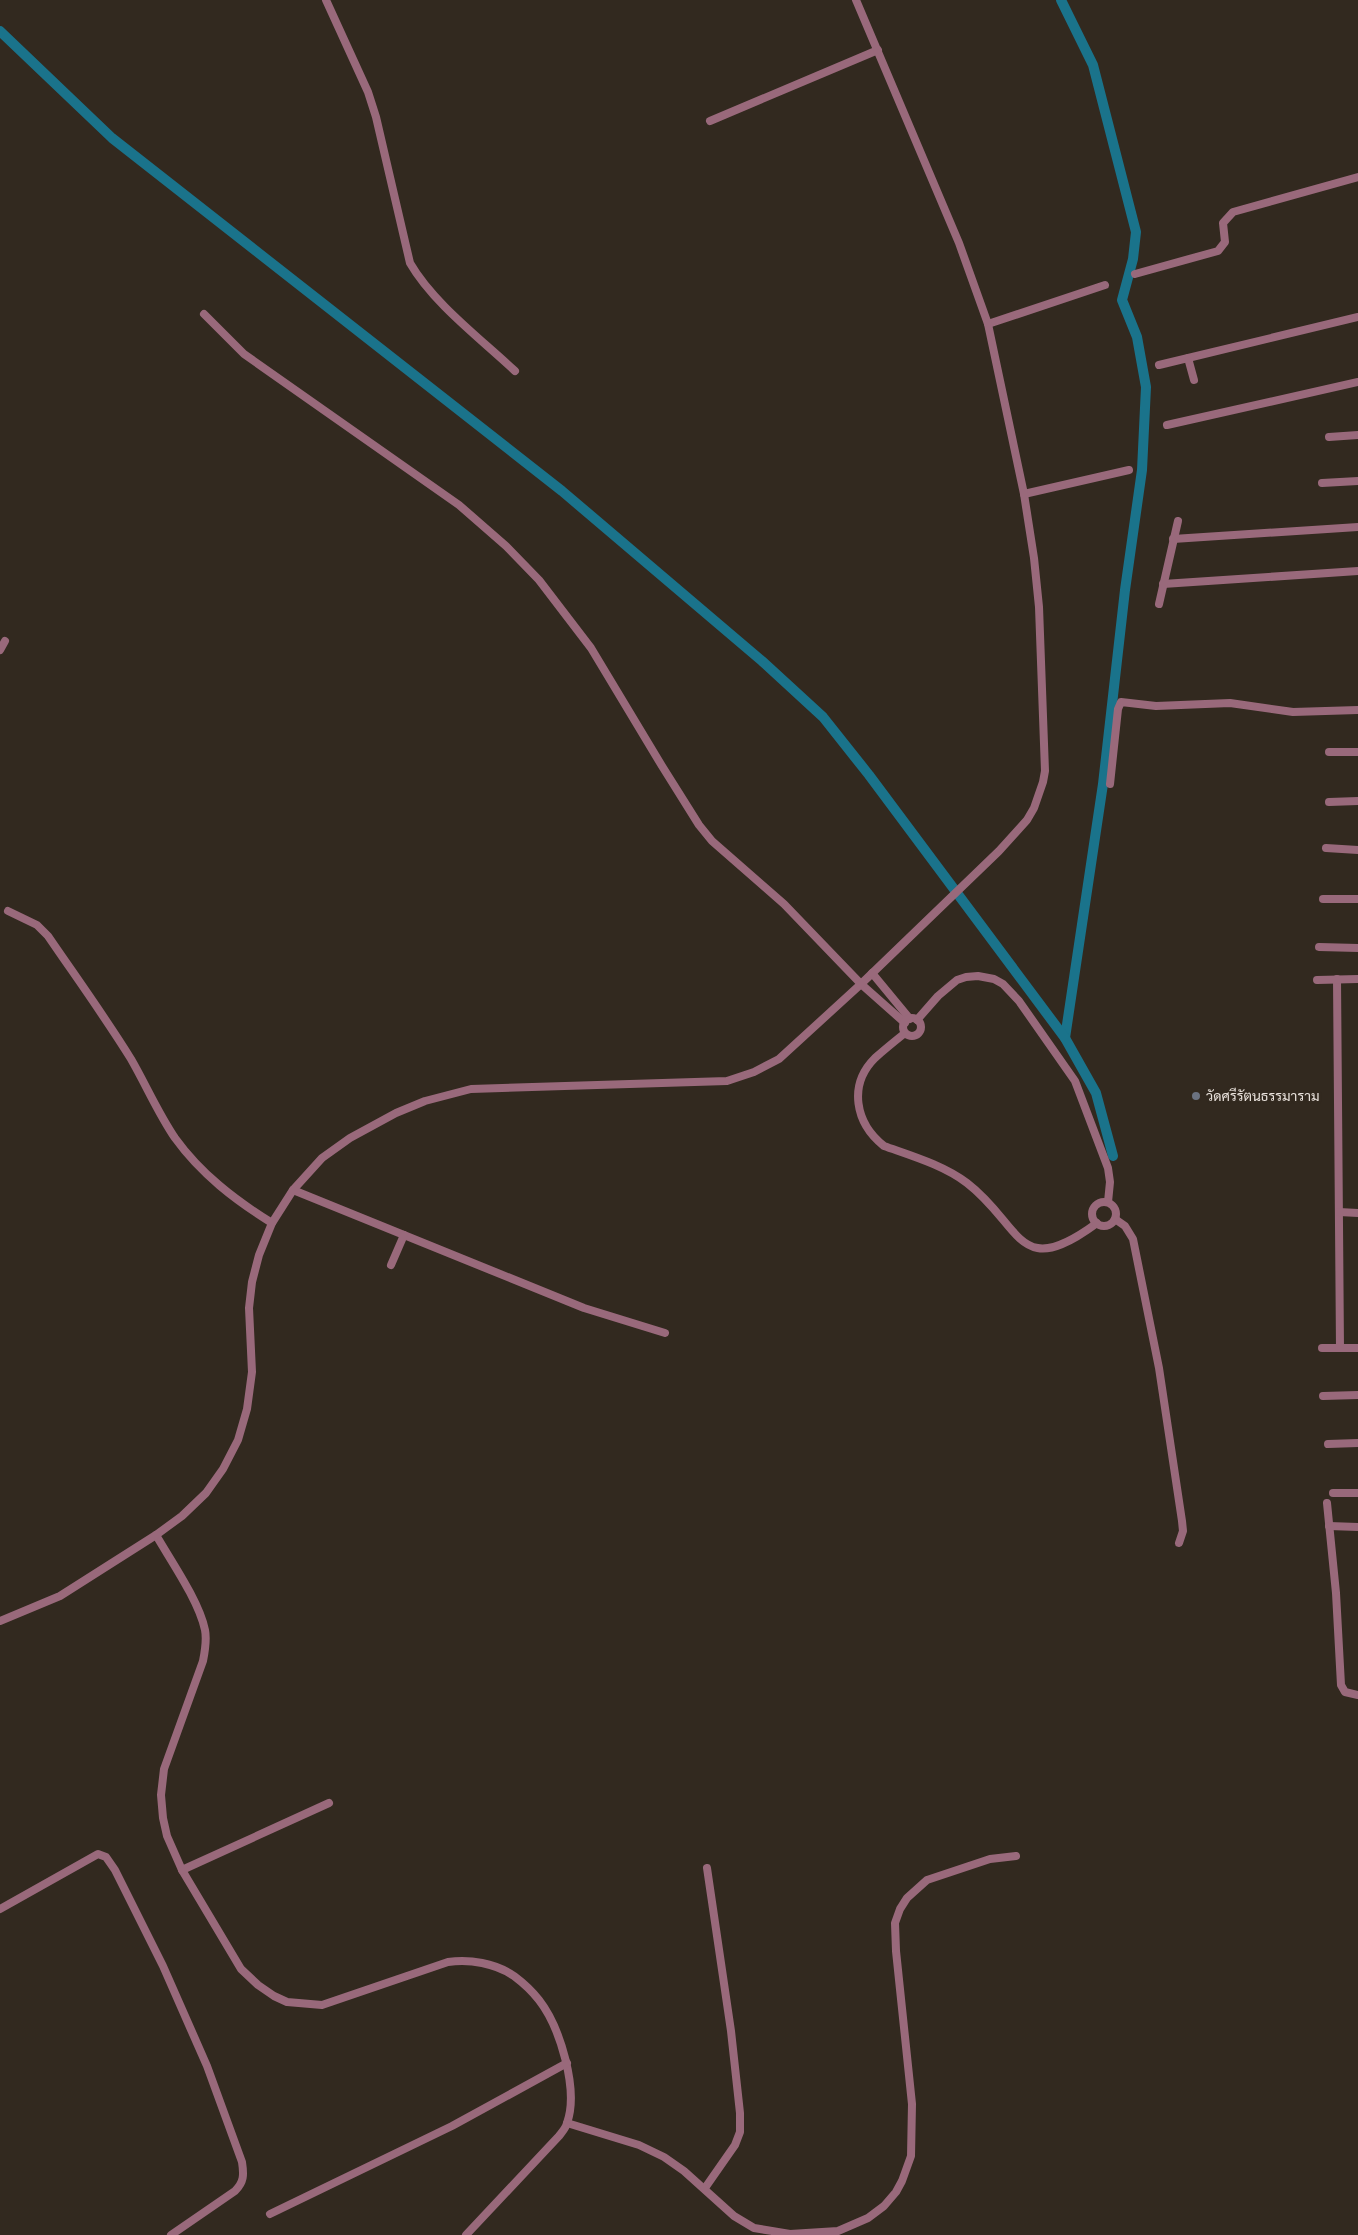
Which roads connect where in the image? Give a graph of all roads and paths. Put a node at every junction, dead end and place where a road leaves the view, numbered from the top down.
1 (326, 0) edge
2 (856, 0) edge
3 (878, 50) junction
4 (710, 121) dead end
5 (1358, 177) edge
6 (1135, 274) dead end
7 (1105, 284) dead end
8 (204, 314) dead end
9 (1358, 317) edge
10 (988, 324) junction
11 (1188, 358) junction
12 (1159, 365) dead end
13 (515, 371) dead end
14 (1194, 380) dead end
15 (1358, 382) edge
16 (1167, 425) dead end
17 (1358, 435) edge
18 (1329, 437) dead end
19 (1130, 470) dead end
20 (1358, 481) edge
21 (1322, 483) dead end
22 (1024, 494) junction
23 (1178, 520) dead end
24 (1358, 527) edge
25 (1173, 539) junction
26 (1358, 571) edge
27 (1163, 584) junction
28 (1159, 604) dead end
29 (5, 641) dead end
30 (0, 650) edge
31 (1358, 710) edge
32 (1329, 752) dead end
33 (1358, 752) edge
34 (1110, 784) dead end
35 (1358, 801) edge
36 (1330, 802) dead end
37 (1326, 848) dead end
38 (1358, 850) edge
39 (1323, 899) dead end
40 (1358, 899) edge
41 (8, 911) dead end
42 (1319, 947) dead end
43 (1358, 948) edge
44 (872, 973) junction
45 (1318, 980) dead end
46 (1336, 980) junction
47 (1358, 980) edge
48 (861, 984) junction
49 (892, 998) junction
50 (885, 1006) junction
51 (910, 1021) junction
52 (905, 1033) junction
53 (293, 1190) junction
54 (1108, 1202) junction
55 (1339, 1212) junction
56 (1358, 1212) edge
57 (1115, 1219) junction
58 (272, 1223) junction
59 (1097, 1223) junction
60 (404, 1235) junction
61 (391, 1265) dead end
62 (665, 1333) dead end
63 (1322, 1348) dead end
64 (1340, 1348) junction
65 (1358, 1348) edge
66 (1358, 1395) edge
67 (1323, 1396) dead end
68 (1358, 1443) edge
69 (1328, 1444) dead end
70 (1333, 1493) dead end
71 (1358, 1493) edge
72 (1327, 1503) dead end
73 (1329, 1526) junction
74 (1358, 1527) edge
75 (156, 1535) junction
76 (1179, 1543) dead end
77 (0, 1621) edge
78 (1358, 1695) edge
79 (328, 1803) dead end
80 (1016, 1856) dead end
81 (707, 1868) dead end
82 (182, 1870) junction
83 (0, 1909) edge
84 (567, 2063) junction
85 (567, 2123) junction
86 (705, 2188) junction
87 (270, 2214) dead end
88 (171, 2235) edge
89 (466, 2235) edge

1 - 13 street
2 - 3 street
3 - 4 street
3 - 10 street
5 - 6 street
7 - 10 street
8 - 48 street
9 - 11 street
10 - 22 street
11 - 12 street
11 - 14 street
15 - 16 street
17 - 18 street
19 - 22 street
20 - 21 street
22 - 44 street
23 - 25 street
24 - 25 street
25 - 27 street
26 - 27 street
27 - 28 street
29 - 30 street
31 - 34 street
32 - 33 street
35 - 36 street
37 - 38 street
39 - 40 street
41 - 58 street
42 - 43 street
44 - 48 street
44 - 49 street
45 - 46 street
46 - 47 street
46 - 55 street
48 - 50 street
48 - 53 street
49 - 50 street
49 - 51 street
50 - 51 street
51 - 52 street
51 - 52 street
51 - 54 street
52 - 59 street
53 - 58 street
53 - 60 street
54 - 57 street
54 - 59 street
55 - 56 street
55 - 64 street
57 - 59 street
57 - 76 street
58 - 75 street
60 - 61 street
60 - 62 street
63 - 64 street
64 - 65 street
66 - 67 street
68 - 69 street
70 - 71 street
72 - 73 street
73 - 74 street
73 - 78 street
75 - 77 street
75 - 82 street
79 - 82 street
80 - 86 street
81 - 86 street
82 - 84 street
83 - 88 street
84 - 85 street
84 - 87 street
85 - 86 street
85 - 89 street

